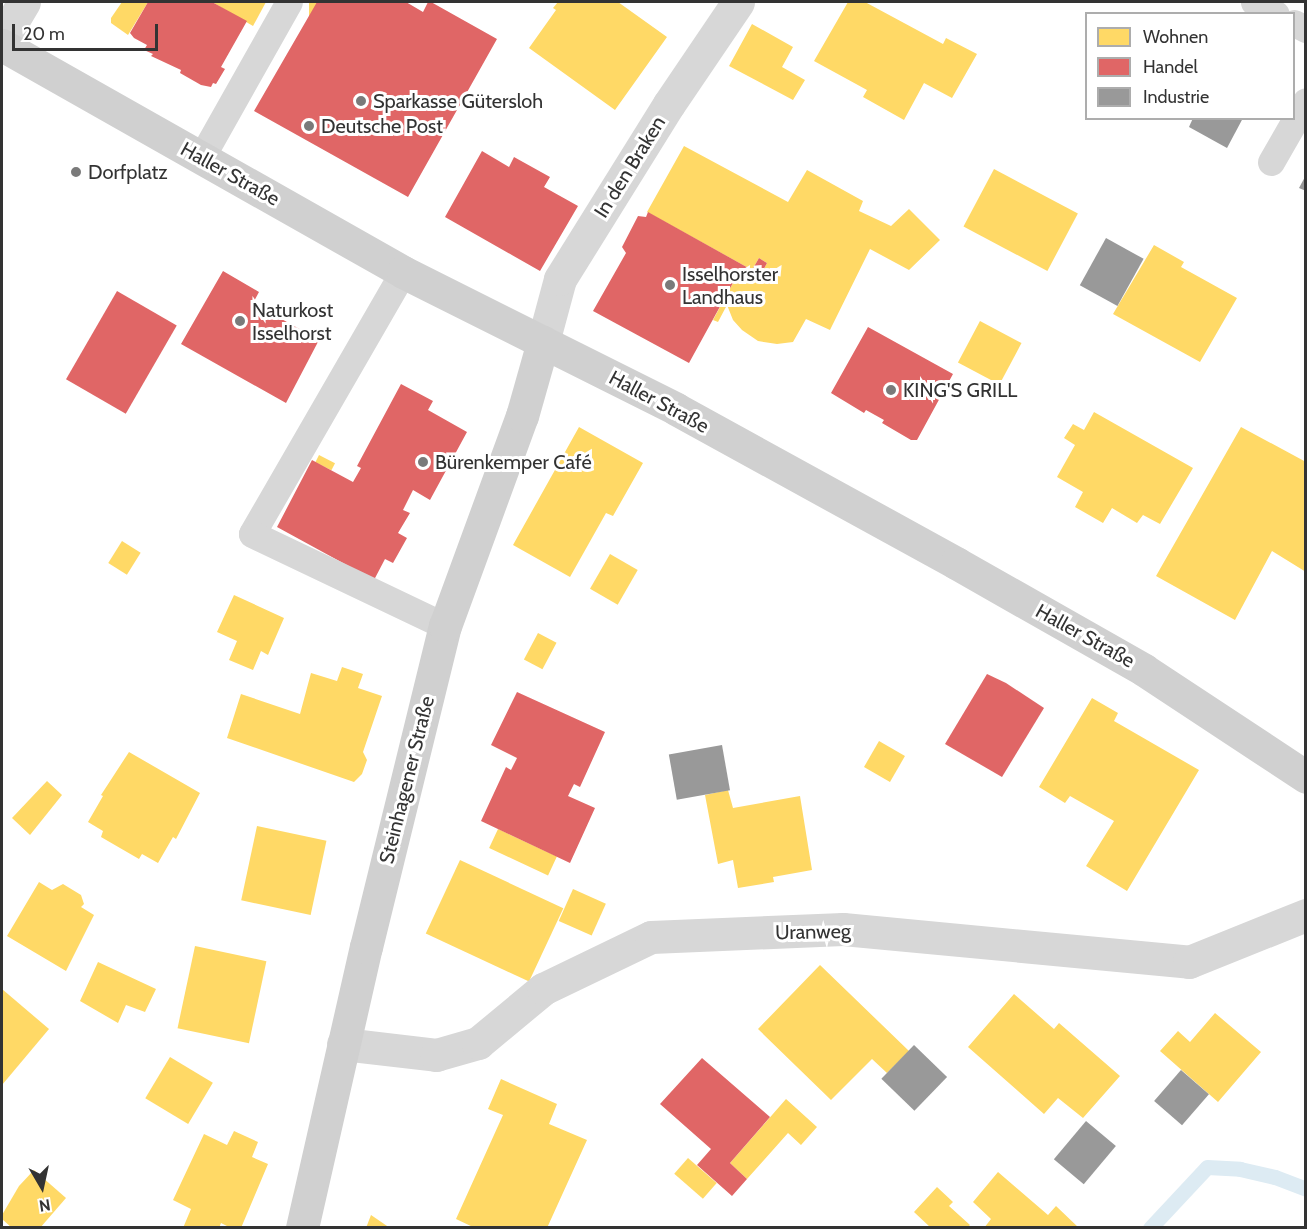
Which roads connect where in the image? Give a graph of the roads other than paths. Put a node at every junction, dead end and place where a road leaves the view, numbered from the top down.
1 (24, 2) edge
2 (289, 2) edge
3 (738, 2) edge
4 (1254, 2) edge
5 (1272, 12) edge
6 (2, 39) edge
7 (2, 45) edge
8 (1305, 101) edge
9 (1295, 119) edge
10 (1294, 120) edge
11 (201, 158) junction
12 (1271, 162) dead end
13 (403, 272) junction
14 (543, 342) junction
15 (445, 626) junction
16 (1305, 777) edge
17 (1305, 915) edge
18 (343, 1044) junction
19 (302, 1227) edge

1 - 6 street
2 - 11 lane
3 - 14 street, In den Braken
4 - 5 lane
7 - 11 street, Haller Straße
8 - 9 lane
10 - 12 lane
11 - 13 street, Haller Straße
13 - 14 street, Haller Straße
13 - 15 lane
14 - 15 street, Steinhagener Straße
14 - 16 street, Haller Straße
15 - 18 street, Steinhagener Straße
17 - 18 street, Uranweg
18 - 19 street, Steinhagener Straße

